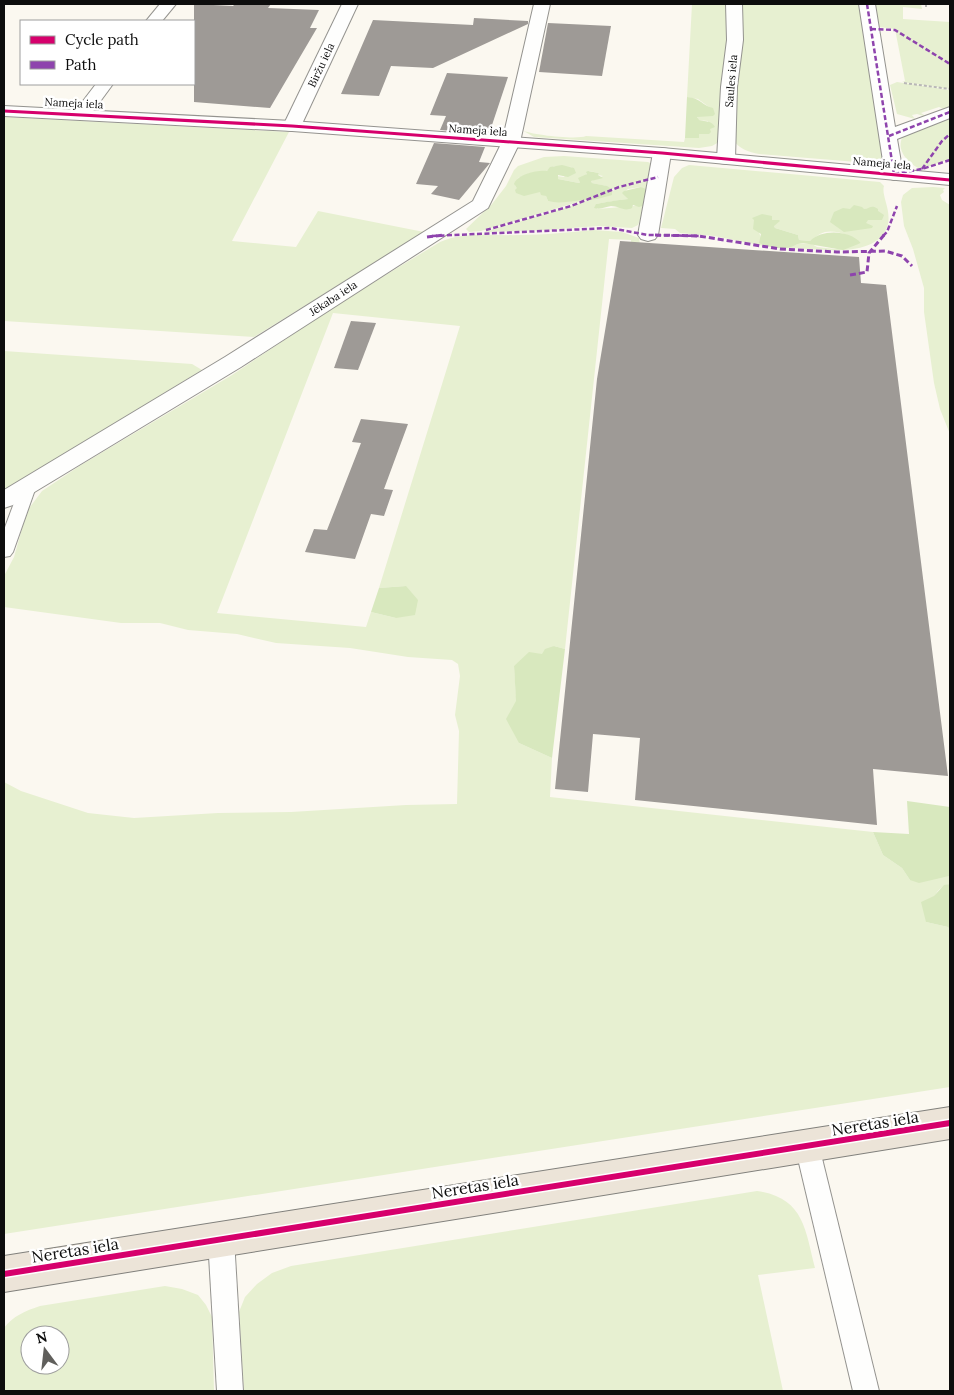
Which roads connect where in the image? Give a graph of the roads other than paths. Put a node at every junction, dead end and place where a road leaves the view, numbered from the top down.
1 (168, 4) edge
2 (350, 4) edge
3 (542, 4) edge
4 (734, 4) edge
5 (867, 4) edge
6 (155, 20) edge
7 (104, 85) edge
8 (4, 110) edge
9 (950, 112) edge
10 (82, 114) junction
11 (292, 126) junction
12 (889, 136) junction
13 (510, 142) junction
14 (662, 153) junction
15 (726, 159) junction
16 (894, 174) junction
17 (950, 180) edge
18 (648, 234) dead end
19 (29, 484) junction
20 (4, 500) edge
21 (4, 552) edge
22 (950, 1123) edge
23 (807, 1146) junction
24 (221, 1239) junction
25 (4, 1274) edge
26 (230, 1391) edge
27 (866, 1391) edge

1 - 6 street
2 - 11 street, Biržu iela
3 - 13 street, Jēkaba iela
4 - 15 street, Saules iela
5 - 12 street
7 - 10 street
8 - 10 street, Nameja iela
9 - 12 street
10 - 11 street, Nameja iela
11 - 13 street, Nameja iela
12 - 16 street
13 - 14 street, Nameja iela
13 - 19 street, Jēkaba iela
14 - 15 street, Nameja iela
14 - 18 street
15 - 16 street, Nameja iela
16 - 17 street, Nameja iela
19 - 20 street, Jēkaba iela
19 - 21 lane
22 - 23 main road, Neretas iela
23 - 24 main road, Neretas iela
23 - 27 lane
24 - 25 main road, Neretas iela
24 - 26 lane

